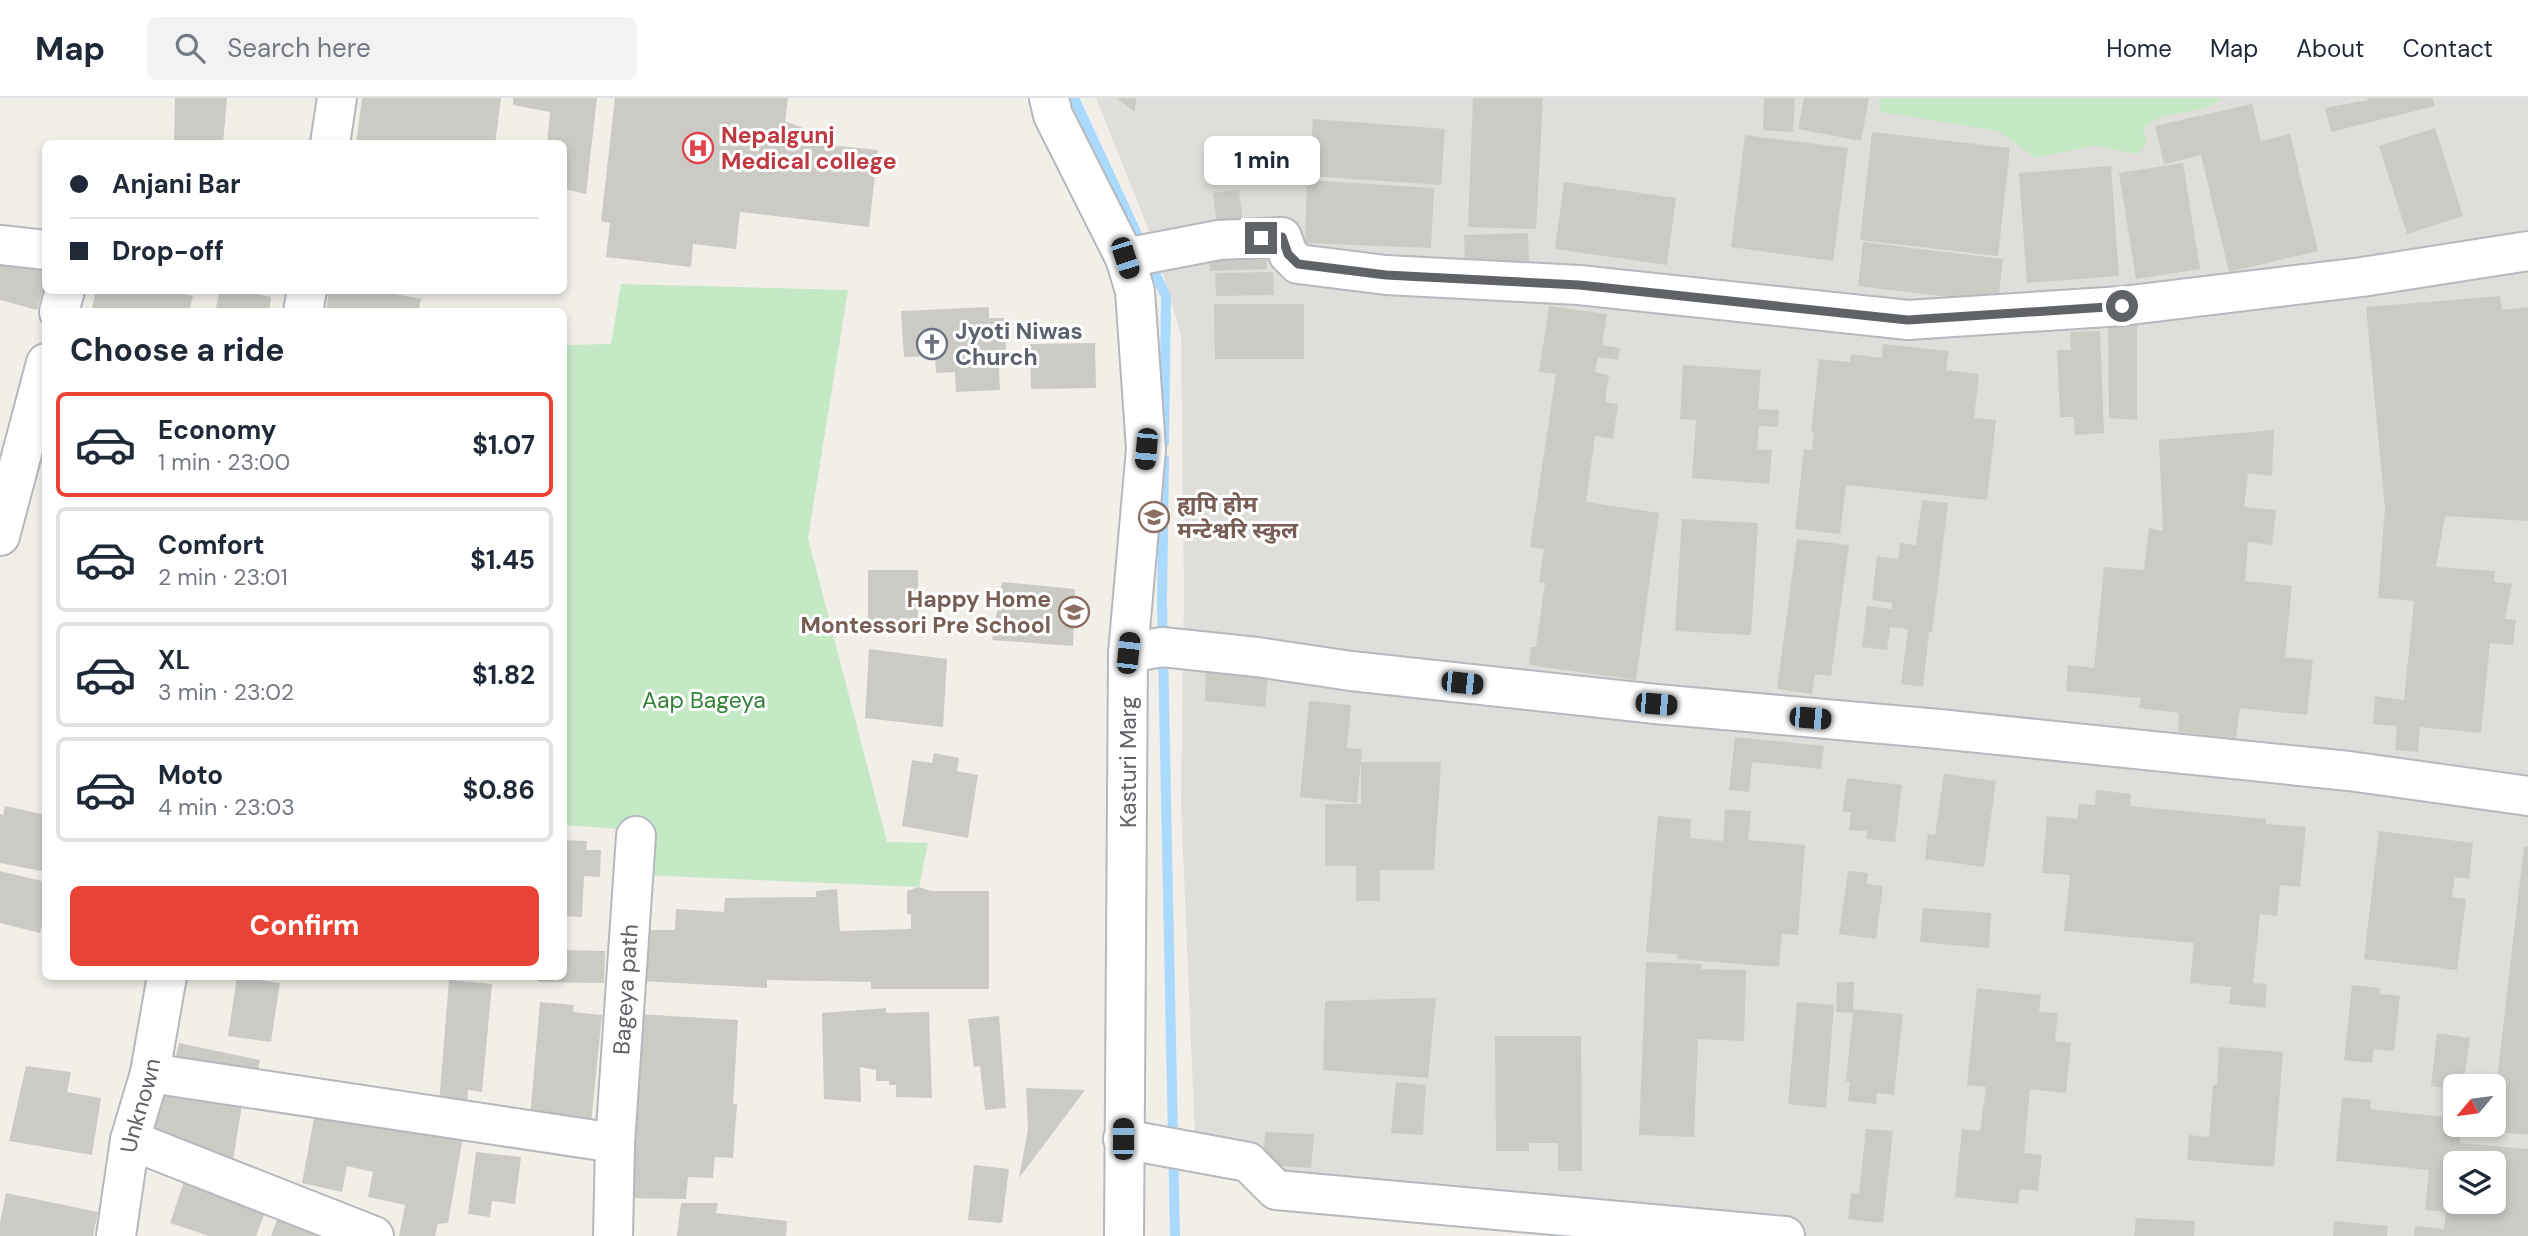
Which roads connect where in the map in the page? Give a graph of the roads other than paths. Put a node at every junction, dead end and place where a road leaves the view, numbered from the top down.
1 (337, 98) edge
2 (1049, 98) edge
3 (331, 140) edge
4 (0, 245) edge
5 (42, 250) edge
6 (2528, 251) edge
7 (1125, 258) junction
8 (42, 378) edge
9 (0, 536) edge
10 (1128, 653) junction
11 (2528, 796) edge
12 (636, 836) dead end
13 (166, 980) edge
14 (150, 1073) junction
15 (1123, 1139) junction
16 (130, 1140) junction
17 (615, 1143) junction
18 (116, 1236) edge
19 (374, 1236) edge
20 (613, 1236) edge
21 (1124, 1236) edge
22 (1785, 1236) edge

1 - 3 street
2 - 7 street, Kasturi Marg
4 - 5 street
6 - 7 street
7 - 10 street, Kasturi Marg
8 - 9 street
10 - 11 street
10 - 15 street, Kasturi Marg
12 - 17 street, Bageya path
13 - 14 street, Unknown
14 - 16 street, Unknown
14 - 17 street
15 - 21 street, Kasturi Marg
15 - 22 street
16 - 18 street, Unknown
16 - 19 street
17 - 20 street, Bageya path

